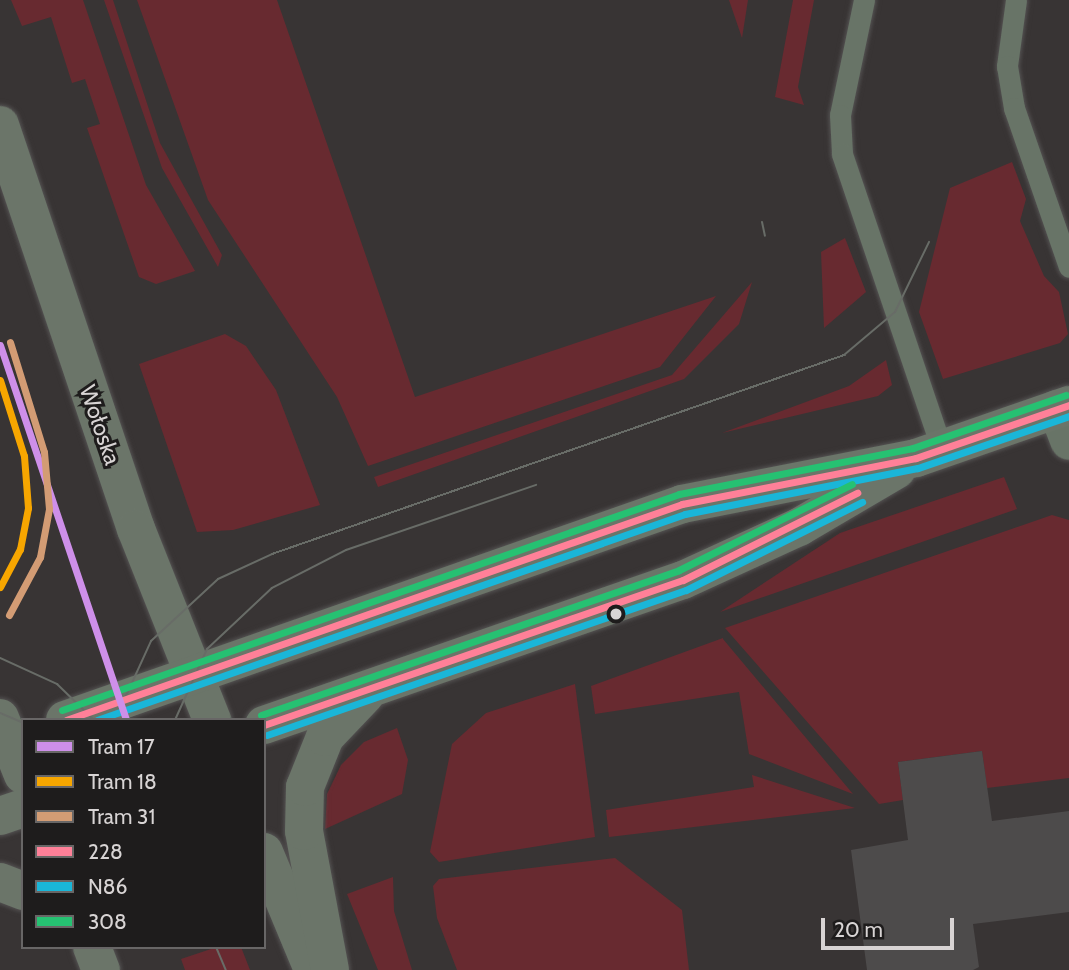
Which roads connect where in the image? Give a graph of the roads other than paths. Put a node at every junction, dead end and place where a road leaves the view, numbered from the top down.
1 (863, 0) edge
2 (1016, 0) edge
3 (0, 125) edge
4 (1069, 267) edge
5 (1065, 418) edge
6 (929, 454) junction
7 (193, 671) junction
8 (378, 686) junction
9 (70, 718) edge
10 (211, 718) edge
11 (266, 724) edge
12 (21, 809) edge
13 (0, 816) edge
14 (266, 857) edge
15 (0, 882) edge
16 (21, 890) edge
17 (93, 949) edge
18 (101, 970) edge
19 (313, 970) edge
20 (330, 970) edge

1 - 6 lane
2 - 4 lane
3 - 7 street, Wołoska
5 - 6 street
6 - 7 street
6 - 8 street
7 - 9 street
7 - 10 street, Wołoska
8 - 11 street
8 - 20 street
12 - 13 street
14 - 19 street
15 - 16 street
17 - 18 street

